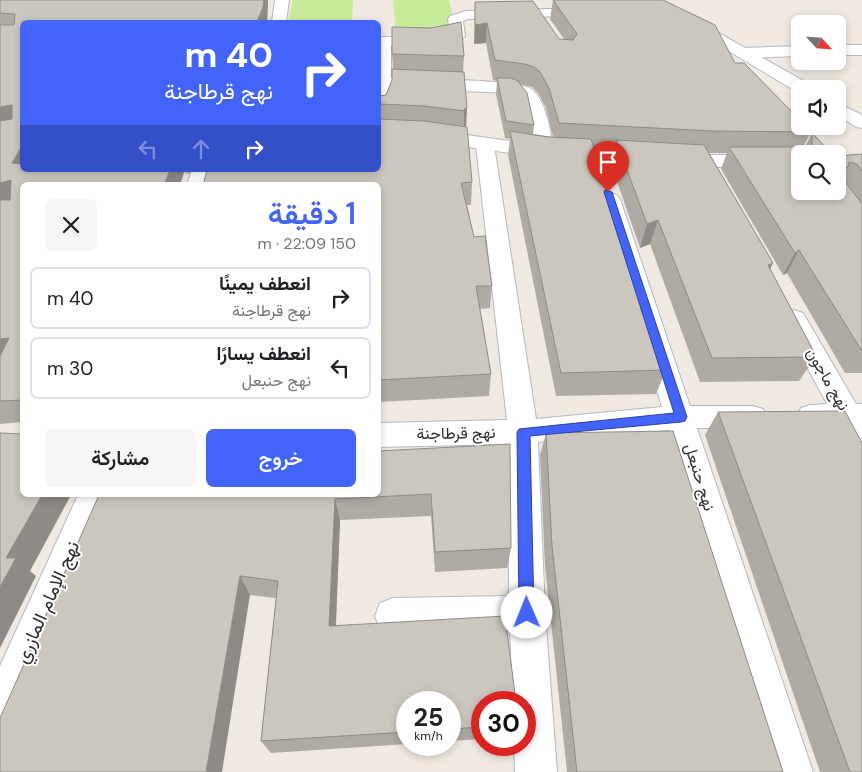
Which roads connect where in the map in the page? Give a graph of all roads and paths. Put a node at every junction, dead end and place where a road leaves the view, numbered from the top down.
1 (282, 0) edge
2 (650, 0) edge
3 (638, 10) edge
4 (666, 10) junction
5 (536, 12) junction
6 (601, 12) edge
7 (279, 20) edge
8 (545, 26) edge
9 (381, 41) edge
10 (846, 50) edge
11 (862, 50) edge
12 (791, 52) edge
13 (744, 53) junction
14 (791, 81) edge
15 (381, 98) edge
16 (400, 101) edge
17 (846, 113) edge
18 (862, 122) edge
19 (381, 133) edge
20 (485, 145) junction
21 (545, 152) junction
22 (596, 155) junction
23 (704, 161) junction
24 (791, 161) edge
25 (719, 186) edge
26 (781, 297) edge
27 (855, 415) edge
28 (681, 417) junction
29 (523, 432) junction
30 (381, 435) edge
31 (862, 441) edge
32 (93, 497) edge
33 (527, 613) junction
34 (393, 616) dead end
35 (0, 710) edge
36 (536, 772) edge
37 (792, 772) edge

1 - 7 street
2 - 4 street
3 - 4 street
4 - 13 street
5 - 6 street
5 - 8 street
5 - 9 street
9 - 15 street
10 - 11 street
12 - 13 street
13 - 14 street
15 - 16 street
15 - 21 street
17 - 18 street
19 - 20 street
20 - 21 street
20 - 29 street
21 - 22 street
22 - 23 street
22 - 28 street, نهج حنبعل
23 - 24 street
23 - 25 street
26 - 27 street, نهج ماجون
27 - 28 street, نهج قرطاجنة
27 - 31 street, نهج ماجون
28 - 29 street, نهج قرطاجنة
28 - 37 street, نهج حنبعل
29 - 30 street, نهج قرطاجنة
29 - 33 street
32 - 35 street, نهج الإمام المازري
33 - 34 street
33 - 36 street

